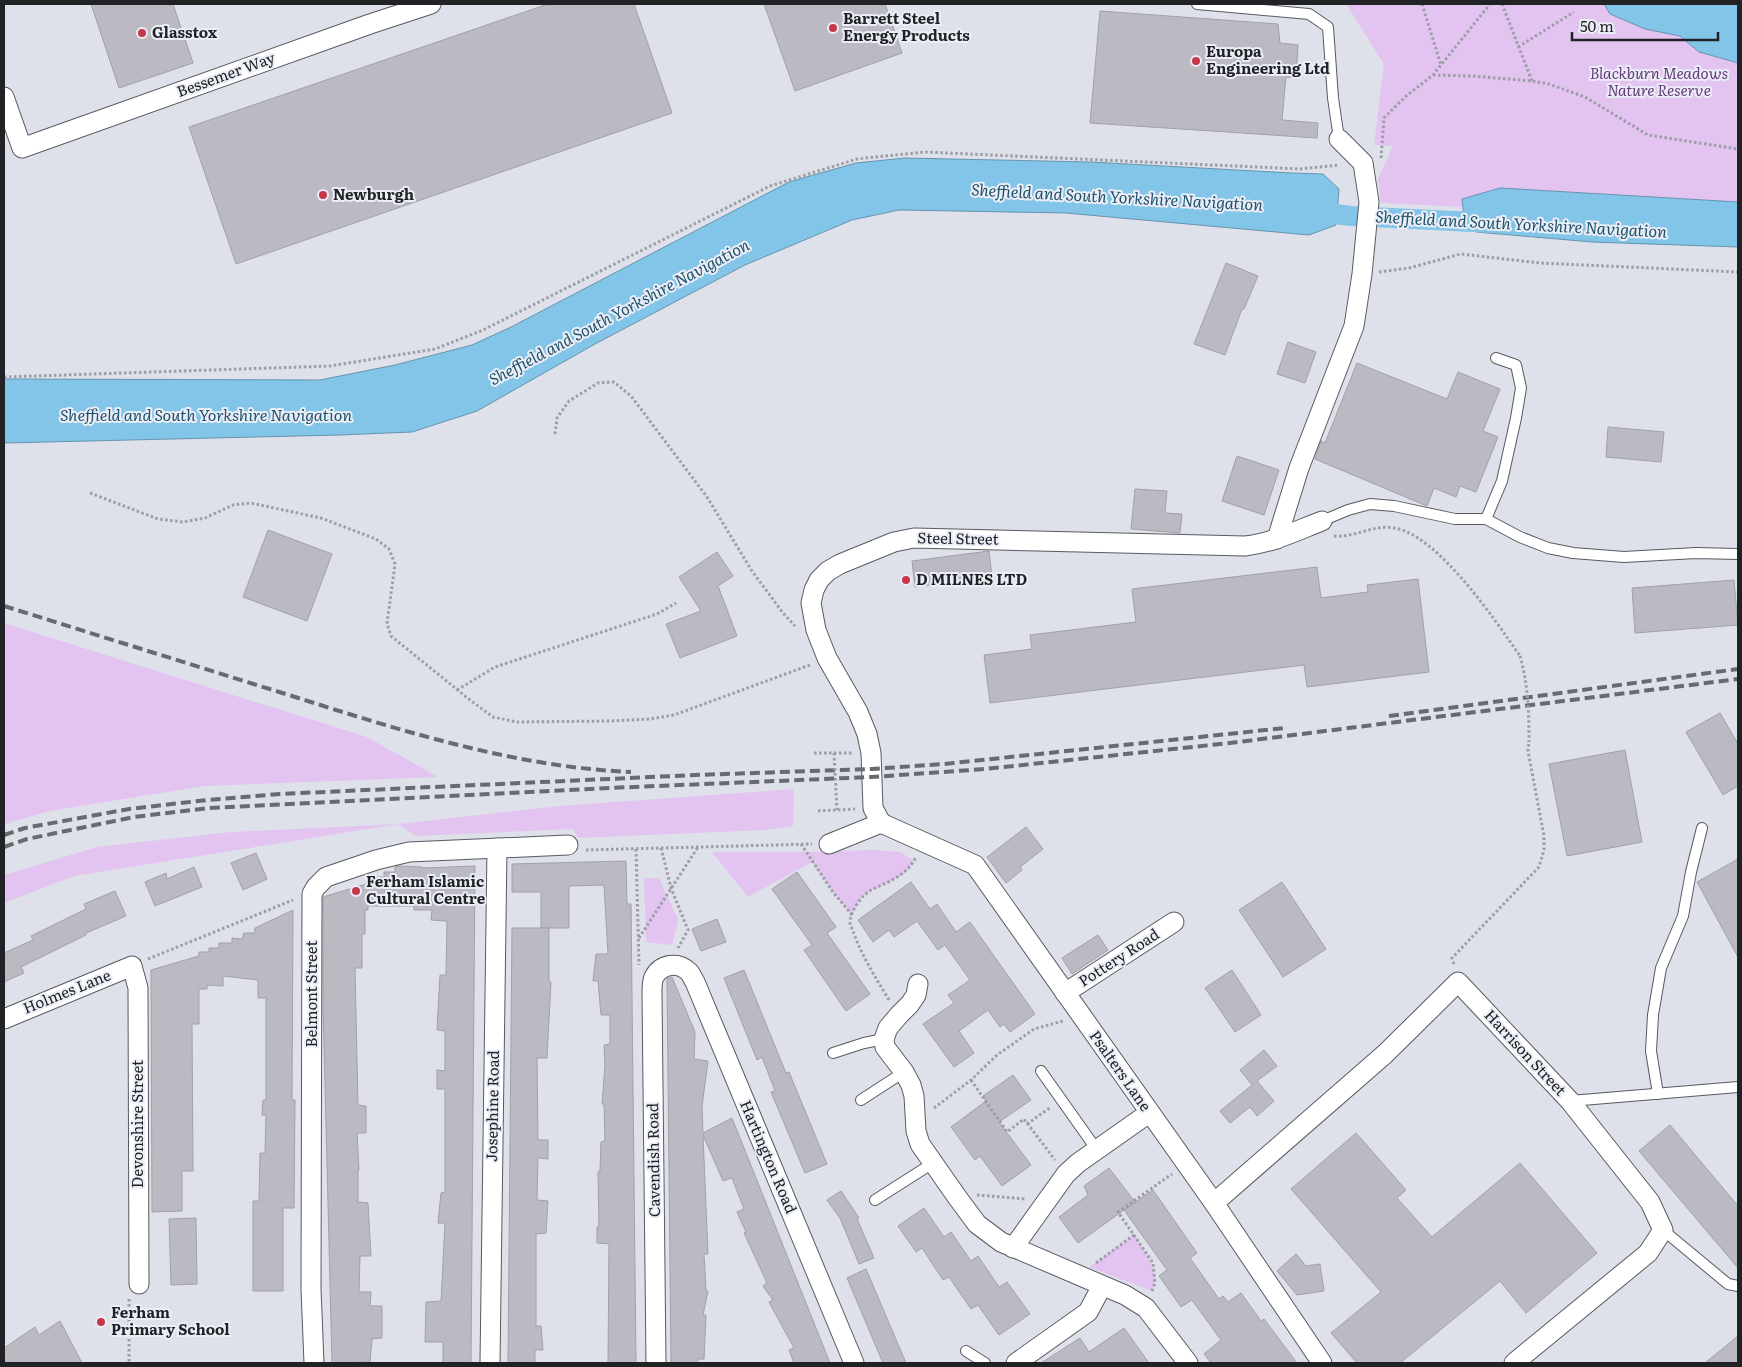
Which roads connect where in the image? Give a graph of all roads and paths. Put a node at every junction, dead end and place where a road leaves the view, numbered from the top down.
1 (431, 4) edge
2 (1197, 4) edge
3 (1422, 4) edge
4 (1490, 4) edge
5 (1502, 4) edge
6 (1574, 12) dead end
7 (1518, 47) junction
8 (1441, 66) junction
9 (1433, 75) junction
10 (1532, 81) junction
11 (4, 97) edge
12 (1339, 139) joint
13 (1738, 149) edge
14 (1363, 163) junction
15 (1738, 272) edge
16 (1362, 274) junction
17 (1496, 358) dead end
18 (4, 377) edge
19 (555, 434) dead end
20 (90, 493) dead end
21 (1486, 518) junction
22 (1313, 524) junction
23 (1277, 539) junction
24 (1738, 554) edge
25 (676, 603) dead end
26 (802, 632) dead end
27 (827, 658) junction
28 (457, 690) junction
29 (814, 753) dead end
30 (834, 753) junction
31 (871, 753) junction
32 (837, 810) junction
33 (818, 811) dead end
34 (877, 816) junction
35 (1702, 828) dead end
36 (922, 843) junction
37 (801, 844) junction
38 (829, 844) joint
39 (568, 845) joint
40 (698, 847) junction
41 (497, 848) junction
42 (662, 848) junction
43 (636, 849) junction
44 (671, 888) junction
45 (312, 894) junction
46 (852, 915) junction
47 (1174, 922) dead end
48 (639, 938) junction
49 (669, 965) junction
50 (132, 966) junction
51 (653, 978) junction
52 (1458, 982) junction
53 (918, 984) dead end
54 (1065, 993) junction
55 (898, 1015) junction
56 (1081, 1016) junction
57 (4, 1019) edge
58 (884, 1039) junction
59 (833, 1053) dead end
60 (1041, 1071) dead end
61 (904, 1072) junction
62 (971, 1080) junction
63 (1738, 1087) edge
64 (1658, 1094) junction
65 (861, 1100) dead end
66 (1061, 1100) junction
67 (1570, 1101) junction
68 (1150, 1113) junction
69 (916, 1118) junction
70 (1027, 1124) junction
71 (1097, 1150) junction
72 (933, 1163) junction
73 (1186, 1164) junction
74 (1066, 1174) junction
75 (957, 1197) junction
76 (875, 1200) dead end
77 (1214, 1203) junction
78 (1043, 1205) junction
79 (1663, 1230) junction
80 (1134, 1236) junction
81 (1013, 1248) junction
82 (1079, 1276) junction
83 (139, 1284) joint
84 (1102, 1286) junction
85 (1738, 1286) edge
86 (1146, 1308) junction
87 (966, 1351) dead end
88 (129, 1363) edge
89 (314, 1363) edge
90 (490, 1363) edge
91 (656, 1363) edge
92 (854, 1363) edge
93 (985, 1363) edge
94 (1016, 1363) edge
95 (1188, 1363) edge
96 (1322, 1363) edge
97 (1514, 1363) edge

1 - 11 street, Bessemer Way
2 - 12 lane
3 - 8 path
4 - 8 path
5 - 7 path
6 - 7 path
7 - 10 path
8 - 9 path
9 - 10 path
9 - 14 path
10 - 13 path
12 - 14 street
14 - 16 street
14 - 18 path
15 - 16 path
16 - 23 street
17 - 21 lane
19 - 26 path
20 - 28 path
21 - 22 lane
21 - 24 lane
22 - 23 street, Steel Street
22 - 52 path, bridge
23 - 27 street, Steel Street
25 - 28 path
27 - 28 path
27 - 31 street, Steel Street
29 - 30 path
30 - 31 path
30 - 32 path, bridge
31 - 34 street, Steel Street
32 - 33 path
32 - 34 path
34 - 36 street, Psalters Lane
34 - 38 street
35 - 64 lane
36 - 46 path
36 - 54 street, Psalters Lane
37 - 38 path
37 - 40 path
37 - 46 path
39 - 41 street
39 - 43 path
40 - 42 path
40 - 44 path
41 - 45 street
41 - 90 street, Josephine Road
42 - 43 path
42 - 44 path
43 - 48 path
44 - 48 path
44 - 49 path
45 - 50 path
45 - 89 street, Belmont Street
46 - 55 path
47 - 54 street, Pottery Road
48 - 51 path
49 - 51 street
49 - 92 street, Hartington Road
50 - 57 street, Holmes Lane
50 - 83 street, Devonshire Street
51 - 91 street, Cavendish Road
52 - 67 street, Harrison Street
52 - 77 street
53 - 55 street
54 - 56 street, Psalters Lane
55 - 58 street
56 - 62 path
56 - 68 street, Psalters Lane
58 - 59 lane
58 - 61 street
60 - 66 lane
61 - 65 lane
61 - 69 street
62 - 69 path
62 - 70 path
63 - 64 lane
64 - 67 lane
66 - 70 path
66 - 71 lane
67 - 79 street, Harrison Street
68 - 71 street
68 - 73 street, Psalters Lane
69 - 72 street
70 - 74 path
71 - 74 street
72 - 75 street
72 - 76 lane
73 - 77 street, Psalters Lane
73 - 80 path
74 - 78 street
75 - 78 path
75 - 81 street
77 - 96 street, Psalters Lane
78 - 81 street
79 - 85 lane
79 - 97 street
80 - 82 path
80 - 86 path
81 - 82 street
82 - 84 street
83 - 88 path
84 - 86 street
84 - 94 street
86 - 95 street
87 - 93 lane

